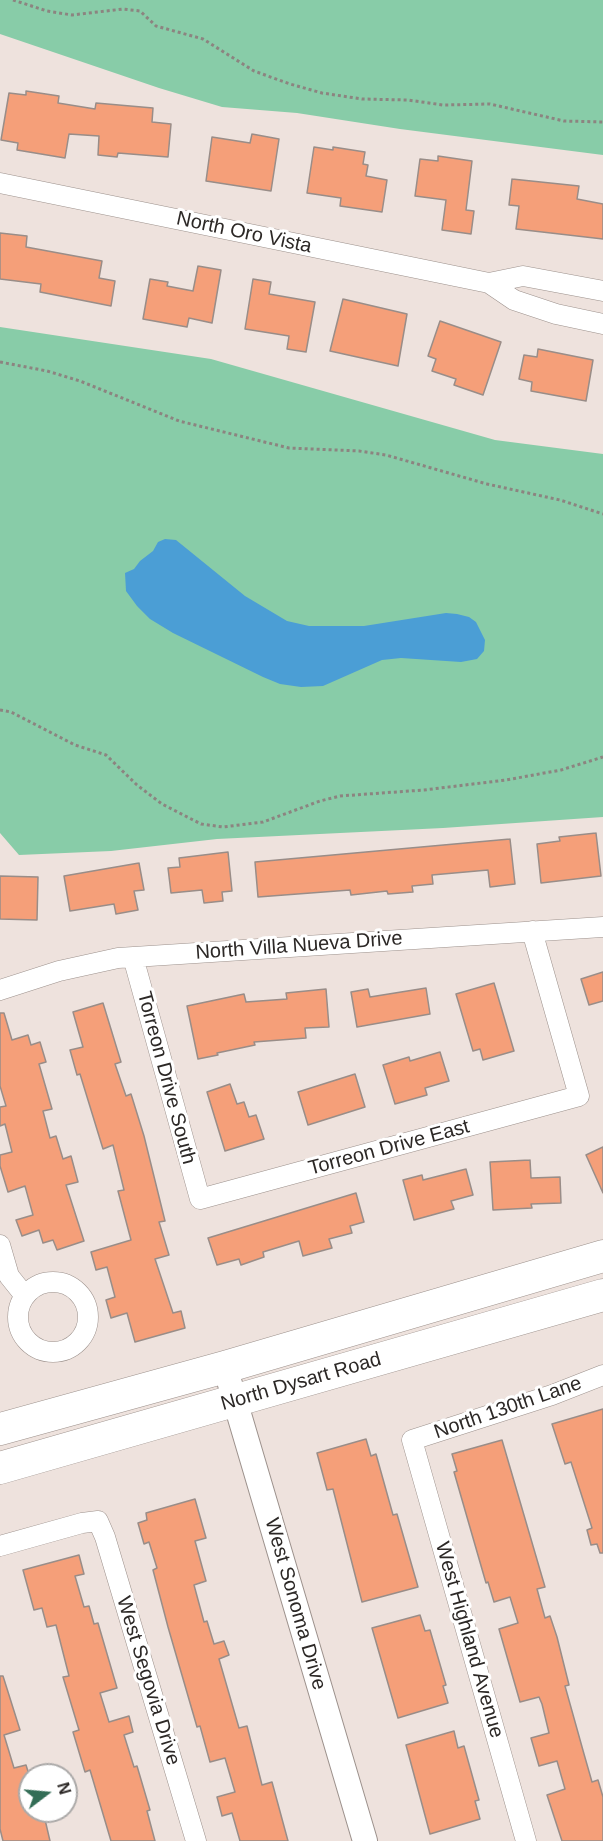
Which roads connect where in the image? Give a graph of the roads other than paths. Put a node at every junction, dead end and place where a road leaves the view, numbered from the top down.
1 (0, 183) edge
2 (489, 283) junction
3 (603, 291) edge
4 (603, 324) edge
5 (603, 927) edge
6 (532, 931) junction
7 (133, 957) junction
8 (0, 990) edge
9 (200, 1199) joint
10 (0, 1245) edge
11 (603, 1257) edge
12 (603, 1295) edge
13 (25, 1296) dead end
14 (225, 1366) junction
15 (603, 1375) edge
16 (235, 1400) junction
17 (0, 1429) edge
18 (412, 1440) joint
19 (0, 1468) edge
20 (0, 1546) edge
21 (196, 1841) edge
22 (365, 1841) edge
23 (526, 1841) edge

1 - 2 street, North Oro Vista
2 - 3 street, North Oro Vista
2 - 4 street, North Oro Vista
5 - 6 street, North Villa Nueva Drive
6 - 7 street, North Villa Nueva Drive
6 - 9 street, Torreon Drive East
7 - 8 street, North Villa Nueva Drive
7 - 9 street, Torreon Drive South
10 - 13 street
11 - 14 main road, North Dysart Road
12 - 16 main road, North Dysart Road
14 - 16 street, West Sonoma Drive
14 - 17 main road, North Dysart Road
15 - 18 street, North 130th Lane
16 - 19 main road, North Dysart Road
16 - 22 street, West Sonoma Drive
18 - 23 street, West Highland Avenue
20 - 21 street, West Segovia Drive

